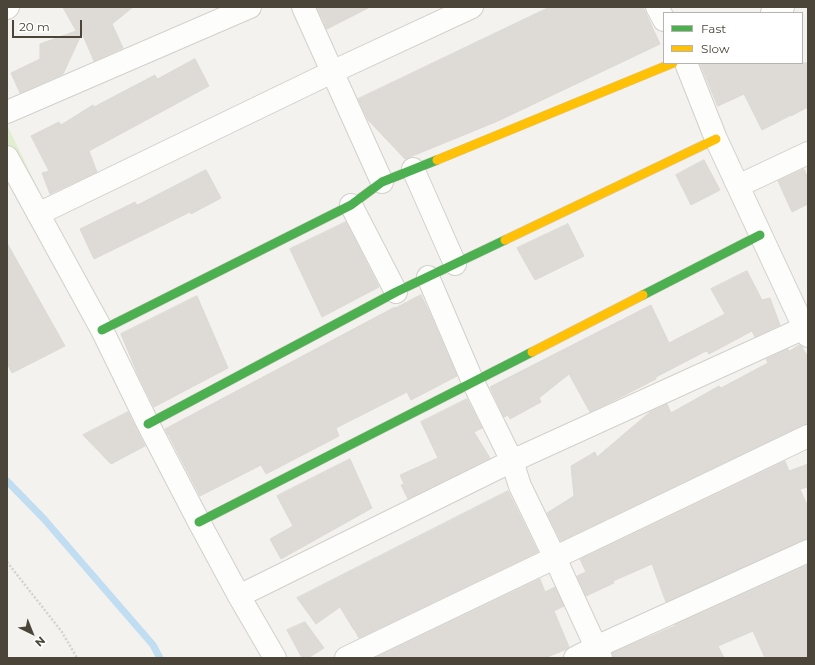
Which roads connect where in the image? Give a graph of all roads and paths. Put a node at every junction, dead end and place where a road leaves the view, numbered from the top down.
1 (250, 7) edge
2 (303, 7) edge
3 (472, 7) edge
4 (657, 7) edge
5 (783, 7) edge
6 (774, 12) edge
7 (663, 18) edge
8 (672, 64) edge
9 (686, 64) edge
10 (332, 72) junction
11 (7, 112) edge
12 (716, 139) junction
13 (808, 153) edge
14 (7, 157) edge
15 (413, 169) junction
16 (382, 182) junction
17 (738, 186) junction
18 (352, 205) junction
19 (38, 214) junction
20 (760, 235) junction
21 (455, 264) junction
22 (428, 277) junction
23 (396, 292) junction
24 (102, 330) junction
25 (806, 332) edge
26 (474, 382) junction
27 (148, 424) junction
28 (808, 436) edge
29 (512, 461) junction
30 (199, 522) junction
31 (808, 551) edge
32 (555, 558) junction
33 (7, 562) edge
34 (239, 596) junction
35 (598, 653) edge
36 (77, 658) edge
37 (275, 658) edge
38 (346, 658) edge
39 (575, 658) edge

1 - 11 street
2 - 10 street
3 - 10 street
4 - 7 street
5 - 6 street
8 - 15 street
9 - 12 street
10 - 16 street
10 - 19 street
12 - 17 street
12 - 21 street
13 - 17 street
14 - 19 street
15 - 16 street
15 - 21 street
16 - 18 street
17 - 20 street
18 - 23 street
18 - 24 street
19 - 24 street
20 - 25 street
20 - 26 street
21 - 22 street
22 - 23 street
22 - 26 street
23 - 27 street
24 - 27 street
25 - 29 street
26 - 29 street
26 - 30 street
27 - 30 street
28 - 32 street
29 - 32 street
29 - 34 street
30 - 34 street
31 - 35 street
32 - 35 street
32 - 38 street
33 - 36 path
34 - 37 street
35 - 39 street

